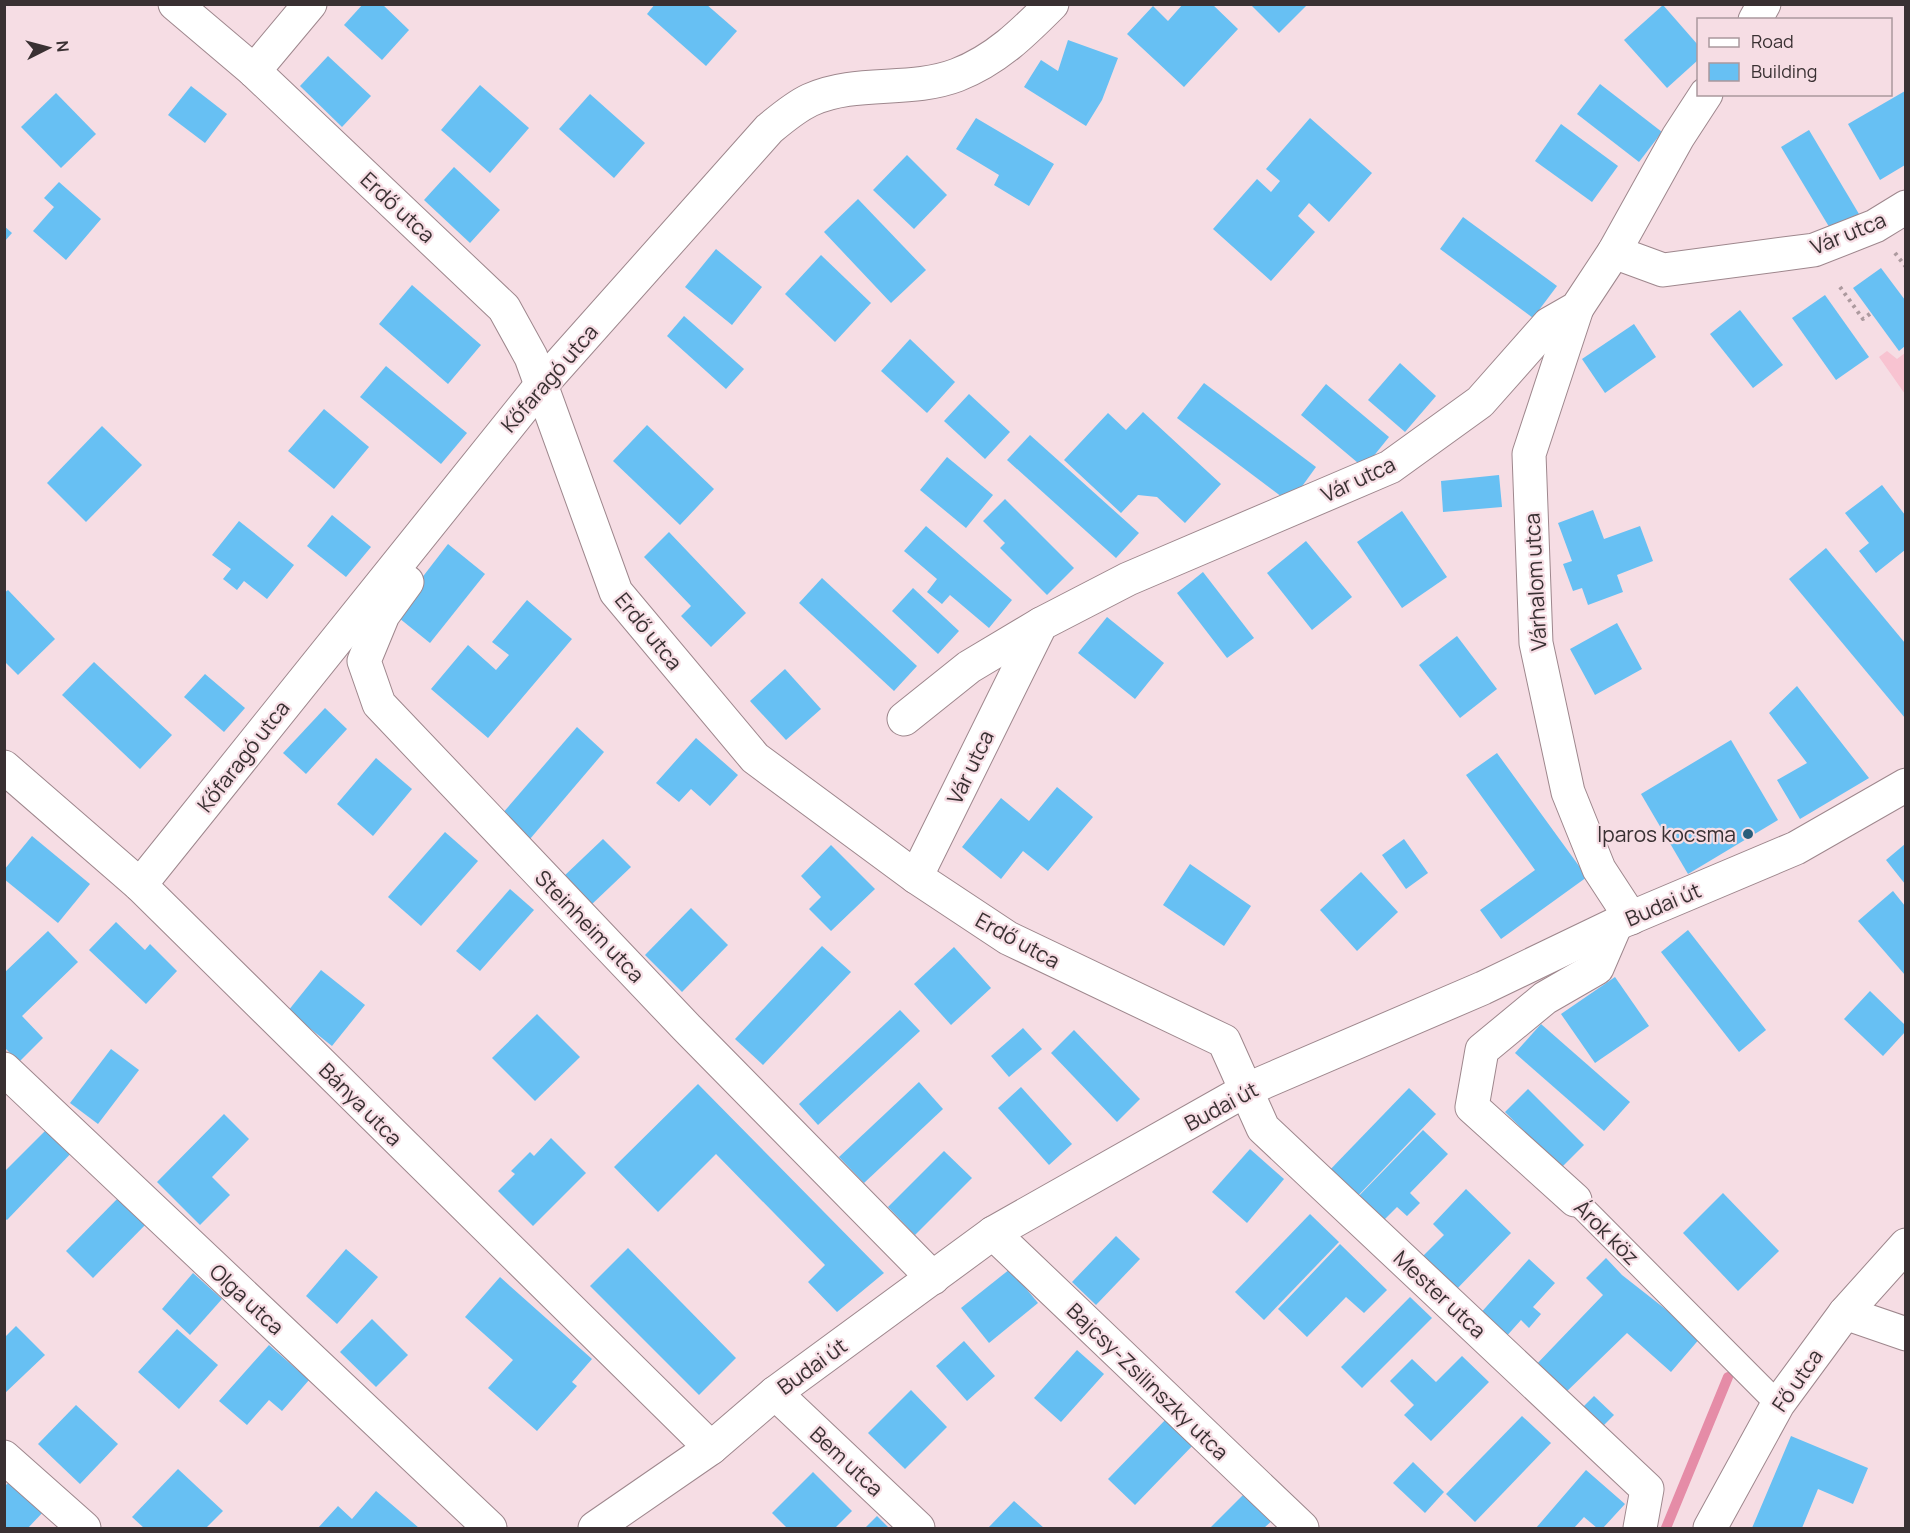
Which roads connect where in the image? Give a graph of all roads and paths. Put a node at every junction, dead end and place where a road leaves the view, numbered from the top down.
1 (175, 4) edge
2 (310, 4) edge
3 (1052, 4) edge
4 (1764, 4) edge
5 (1756, 18) edge
6 (254, 71) junction
7 (1705, 96) edge
8 (1905, 207) edge
9 (1614, 252) junction
10 (1840, 287) dead end
11 (1577, 308) junction
12 (1871, 313) dead end
13 (542, 384) junction
14 (418, 534) junction
15 (1041, 624) junction
16 (904, 719) dead end
17 (4, 767) edge
18 (1905, 785) edge
19 (916, 877) junction
20 (140, 885) junction
21 (1623, 921) junction
22 (4, 1069) edge
23 (1248, 1089) junction
24 (1575, 1200) joint
25 (993, 1233) junction
26 (1905, 1245) edge
27 (933, 1278) junction
28 (1845, 1313) junction
29 (1905, 1334) edge
30 (775, 1393) junction
31 (1778, 1404) junction
32 (711, 1448) junction
33 (4, 1457) edge
34 (84, 1528) edge
35 (490, 1528) edge
36 (595, 1528) edge
37 (918, 1528) edge
38 (1302, 1528) edge
39 (1640, 1528) edge
40 (1710, 1528) edge

1 - 6 street, Erdő utca
2 - 6 street
3 - 13 street, Kőfaragó utca
4 - 5 street
6 - 13 street, Erdő utca
7 - 9 street, Vár utca
8 - 9 street, Vár utca
9 - 11 street, Vár utca
10 - 12 path
11 - 15 street, Vár utca
11 - 21 street, Várhalom utca
13 - 14 street, Kőfaragó utca
13 - 19 street, Erdő utca
14 - 20 street, Kőfaragó utca
14 - 27 street, Steinheim utca
15 - 16 street, Vár utca
15 - 19 street, Vár utca
17 - 20 street, Bánya utca
18 - 21 street, Budai út
19 - 23 street, Erdő utca
20 - 32 street, Bánya utca
21 - 23 street, Budai út
21 - 24 street, Árok köz
22 - 35 street, Olga utca
23 - 25 street, Budai út
23 - 39 street, Mester utca
24 - 31 street, Árok köz
25 - 27 street, Budai út
25 - 38 street, Bajcsy-Zsilinszky utca
26 - 28 street, Fő utca
27 - 30 street, Budai út
28 - 29 street
28 - 31 street, Fő utca
30 - 32 street, Budai út
30 - 37 street, Bem utca
31 - 40 street, Fő utca
32 - 36 street, Budai út
33 - 34 street

